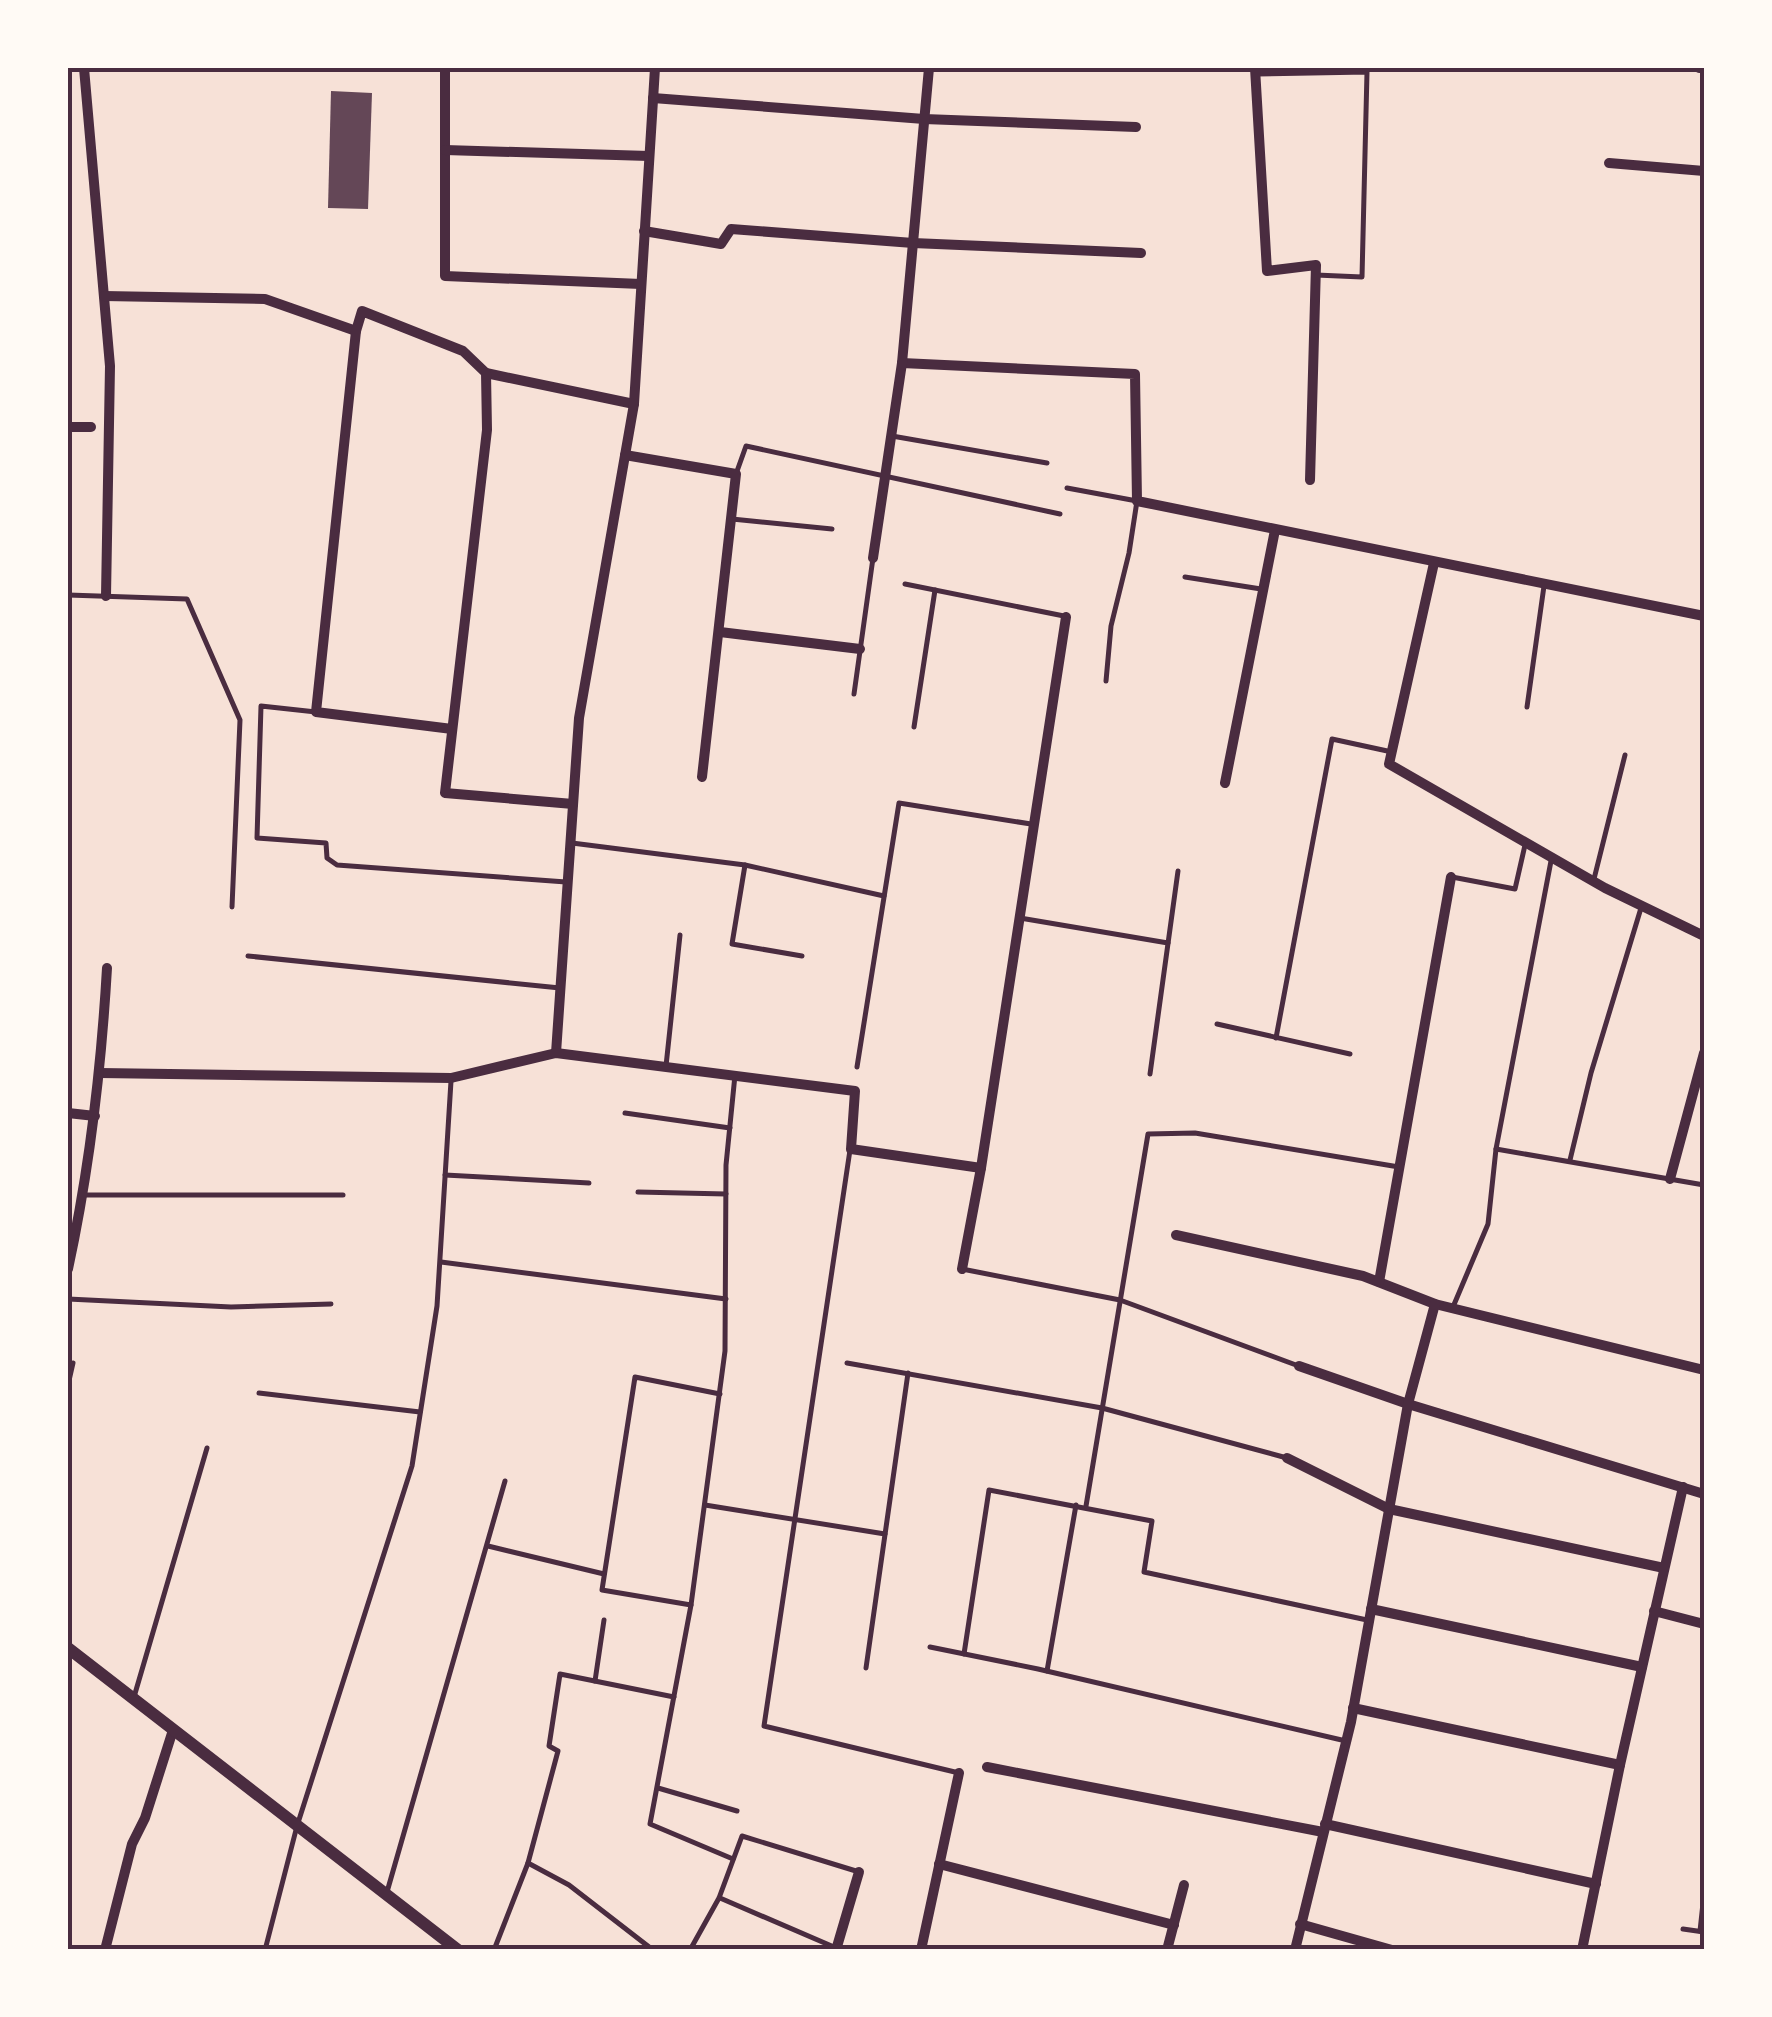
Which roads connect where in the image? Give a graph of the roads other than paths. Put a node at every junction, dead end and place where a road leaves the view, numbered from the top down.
1 (84, 68) edge
2 (445, 68) edge
3 (654, 68) edge
4 (929, 68) edge
5 (1255, 71) edge
6 (653, 98) junction
7 (924, 119) junction
8 (1136, 127) dead end
9 (445, 150) junction
10 (649, 156) junction
11 (1609, 163) dead end
12 (1704, 171) edge
13 (644, 232) junction
14 (913, 243) junction
15 (1141, 253) dead end
16 (1316, 275) junction
17 (641, 284) junction
18 (104, 296) junction
19 (356, 331) junction
20 (902, 363) junction
21 (486, 374) junction
22 (634, 404) junction
23 (91, 426) dead end
24 (68, 427) edge
25 (892, 436) junction
26 (625, 455) junction
27 (1047, 463) dead end
28 (736, 474) junction
29 (886, 475) junction
30 (1310, 480) dead end
31 (1067, 488) dead end
32 (1136, 502) junction
33 (1060, 514) dead end
34 (732, 520) junction
35 (832, 529) dead end
36 (1276, 530) junction
37 (873, 558) joint
38 (1434, 563) junction
39 (1185, 577) dead end
40 (905, 584) dead end
41 (1544, 586) junction
42 (1264, 589) junction
43 (935, 590) junction
44 (68, 595) edge
45 (106, 596) junction
46 (1704, 616) edge
47 (1066, 617) joint
48 (720, 632) junction
49 (860, 649) junction
50 (1106, 681) dead end
51 (854, 694) dead end
52 (1527, 708) dead end
53 (316, 712) junction
54 (914, 727) dead end
55 (452, 729) junction
56 (1392, 752) junction
57 (1626, 755) dead end
58 (702, 777) dead end
59 (1225, 783) dead end
60 (573, 804) junction
61 (1034, 824) junction
62 (1525, 842) junction
63 (570, 843) junction
64 (1552, 858) junction
65 (744, 864) junction
66 (1178, 871) dead end
67 (1451, 877) joint
68 (568, 882) junction
69 (1594, 882) junction
70 (884, 896) junction
71 (1641, 905) junction
72 (232, 907) dead end
73 (1020, 918) junction
74 (680, 935) dead end
75 (1704, 936) edge
76 (1168, 943) junction
77 (248, 956) dead end
78 (802, 956) dead end
79 (107, 968) dead end
80 (560, 988) junction
81 (1217, 1024) dead end
82 (1276, 1038) junction
83 (556, 1052) junction
84 (1704, 1053) edge
85 (1350, 1054) dead end
86 (666, 1066) junction
87 (857, 1067) dead end
88 (100, 1074) junction
89 (735, 1074) junction
90 (1150, 1074) dead end
91 (451, 1078) junction
92 (68, 1113) edge
93 (625, 1113) dead end
94 (95, 1116) junction
95 (730, 1128) junction
96 (850, 1149) junction
97 (1496, 1149) junction
98 (1570, 1160) junction
99 (981, 1168) junction
100 (1402, 1168) junction
101 (445, 1175) junction
102 (1670, 1179) junction
103 (589, 1184) dead end
104 (1704, 1186) edge
105 (638, 1192) dead end
106 (84, 1194) junction
107 (726, 1194) junction
108 (343, 1195) dead end
109 (1176, 1236) dead end
110 (440, 1262) junction
111 (962, 1268) joint
112 (68, 1270) edge
113 (1379, 1282) junction
114 (68, 1299) edge
115 (726, 1300) junction
116 (1120, 1300) junction
117 (331, 1304) dead end
118 (1435, 1304) junction
119 (1452, 1309) junction
120 (846, 1362) dead end
121 (72, 1363) dead end
122 (1299, 1366) joint
123 (1704, 1370) edge
124 (908, 1374) junction
125 (68, 1386) edge
126 (259, 1394) dead end
127 (720, 1394) junction
128 (1408, 1404) junction
129 (1102, 1408) junction
130 (420, 1412) junction
131 (207, 1448) dead end
132 (1287, 1458) joint
133 (505, 1481) dead end
134 (1682, 1486) junction
135 (1704, 1494) edge
136 (1076, 1504) junction
137 (704, 1505) junction
138 (1086, 1506) junction
139 (1389, 1509) junction
140 (795, 1520) junction
141 (885, 1534) junction
142 (488, 1546) junction
143 (1664, 1568) junction
144 (604, 1574) junction
145 (691, 1605) junction
146 (1654, 1611) junction
147 (1370, 1614) junction
148 (604, 1620) dead end
149 (1704, 1624) edge
150 (930, 1647) dead end
151 (68, 1648) edge
152 (964, 1654) junction
153 (1642, 1667) junction
154 (866, 1668) dead end
155 (1047, 1670) junction
156 (595, 1681) junction
157 (674, 1697) junction
158 (134, 1700) junction
159 (1353, 1708) junction
160 (172, 1730) junction
161 (1346, 1741) junction
162 (1620, 1765) junction
163 (987, 1767) dead end
164 (958, 1773) joint
165 (658, 1788) junction
166 (737, 1811) dead end
167 (297, 1826) junction
168 (1324, 1828) junction
169 (734, 1859) junction
170 (528, 1863) junction
171 (940, 1864) junction
172 (859, 1872) joint
173 (1596, 1884) junction
174 (1184, 1885) dead end
175 (1704, 1894) edge
176 (386, 1895) junction
177 (719, 1898) junction
178 (1300, 1924) junction
179 (1174, 1925) junction
180 (1683, 1929) dead end
181 (1702, 1931) edge
182 (836, 1949) edge
183 (105, 1950) edge
184 (265, 1950) edge
185 (458, 1950) edge
186 (494, 1950) edge
187 (652, 1950) edge
188 (690, 1950) edge
189 (921, 1950) edge
190 (1167, 1950) edge
191 (1294, 1950) edge
192 (1392, 1950) edge
193 (1582, 1950) edge

1 - 18 street
2 - 9 street
3 - 6 street
4 - 7 street
5 - 16 street
5 - 16 lane
6 - 7 street
6 - 10 street
7 - 8 street
7 - 14 street
9 - 10 street
9 - 17 street
10 - 13 street
11 - 12 street
13 - 14 street
13 - 17 street
14 - 15 street
14 - 20 street
16 - 30 street
17 - 22 street
18 - 19 street
18 - 45 street
19 - 21 street
19 - 53 street
20 - 25 street
20 - 32 street
21 - 22 street
21 - 55 street
22 - 26 street
23 - 24 street
25 - 27 lane
25 - 29 street
26 - 28 street
26 - 60 street
28 - 29 lane
28 - 34 street
29 - 33 lane
29 - 37 street
31 - 32 lane
32 - 36 street
32 - 50 lane
34 - 35 lane
34 - 48 street
36 - 38 street
36 - 42 street
37 - 49 lane
38 - 41 street
38 - 56 street
39 - 42 lane
40 - 43 lane
41 - 46 street
41 - 52 lane
42 - 59 street
43 - 47 lane
43 - 54 lane
44 - 45 lane
45 - 72 lane
47 - 61 street
48 - 49 street
48 - 58 street
49 - 51 lane
53 - 55 street
53 - 68 lane
55 - 60 street
56 - 62 street
56 - 82 lane
57 - 69 lane
60 - 63 street
61 - 70 lane
61 - 73 street
62 - 64 street
62 - 67 lane
63 - 65 lane
63 - 68 street
64 - 69 street
64 - 97 lane
65 - 70 lane
65 - 78 lane
66 - 76 lane
67 - 100 street
68 - 80 street
69 - 71 street
70 - 87 lane
71 - 75 street
71 - 98 lane
73 - 76 lane
73 - 99 street
74 - 86 lane
76 - 90 lane
77 - 80 lane
79 - 88 street
80 - 83 street
81 - 82 lane
82 - 85 lane
83 - 86 street
83 - 91 street
84 - 102 street
86 - 89 street
88 - 91 street
88 - 94 street
89 - 95 lane
89 - 96 street
91 - 101 lane
92 - 94 street
93 - 95 lane
94 - 106 street
95 - 107 lane
96 - 99 street
96 - 140 lane
97 - 98 lane
97 - 119 lane
98 - 102 lane
99 - 111 street
100 - 113 street
100 - 116 lane
101 - 103 lane
101 - 110 lane
102 - 104 lane
105 - 107 lane
106 - 108 lane
106 - 112 street
107 - 115 lane
109 - 113 street
110 - 115 lane
110 - 130 lane
111 - 116 lane
113 - 118 street
114 - 117 lane
115 - 127 lane
116 - 122 lane
116 - 129 lane
118 - 119 street
118 - 128 street
119 - 123 street
120 - 124 lane
121 - 125 lane
122 - 128 street
124 - 129 lane
124 - 141 lane
126 - 130 lane
127 - 137 lane
127 - 144 lane
128 - 134 street
128 - 139 street
129 - 132 lane
129 - 138 lane
130 - 167 lane
131 - 158 lane
132 - 139 street
133 - 142 lane
134 - 135 street
134 - 143 street
136 - 138 lane
136 - 152 lane
136 - 155 lane
137 - 140 lane
137 - 145 lane
138 - 147 lane
139 - 143 street
139 - 147 street
140 - 141 lane
140 - 164 lane
141 - 154 lane
142 - 144 lane
142 - 176 lane
143 - 146 street
144 - 145 lane
145 - 157 lane
146 - 149 street
146 - 153 street
147 - 153 street
147 - 159 street
148 - 156 lane
150 - 152 lane
151 - 158 street
152 - 155 lane
153 - 162 street
155 - 161 lane
156 - 157 lane
156 - 170 lane
157 - 165 lane
158 - 160 street
159 - 161 street
159 - 162 street
160 - 167 street
160 - 183 street
161 - 168 street
162 - 173 street
163 - 168 street
164 - 171 street
165 - 166 lane
165 - 169 lane
167 - 176 street
167 - 184 lane
168 - 173 street
168 - 178 street
169 - 172 lane
169 - 177 lane
170 - 186 lane
170 - 187 lane
171 - 179 street
171 - 189 street
172 - 182 street
173 - 193 street
174 - 179 street
175 - 181 lane
176 - 185 street
177 - 182 lane
177 - 188 lane
178 - 191 street
178 - 192 street
179 - 190 street
180 - 181 lane

